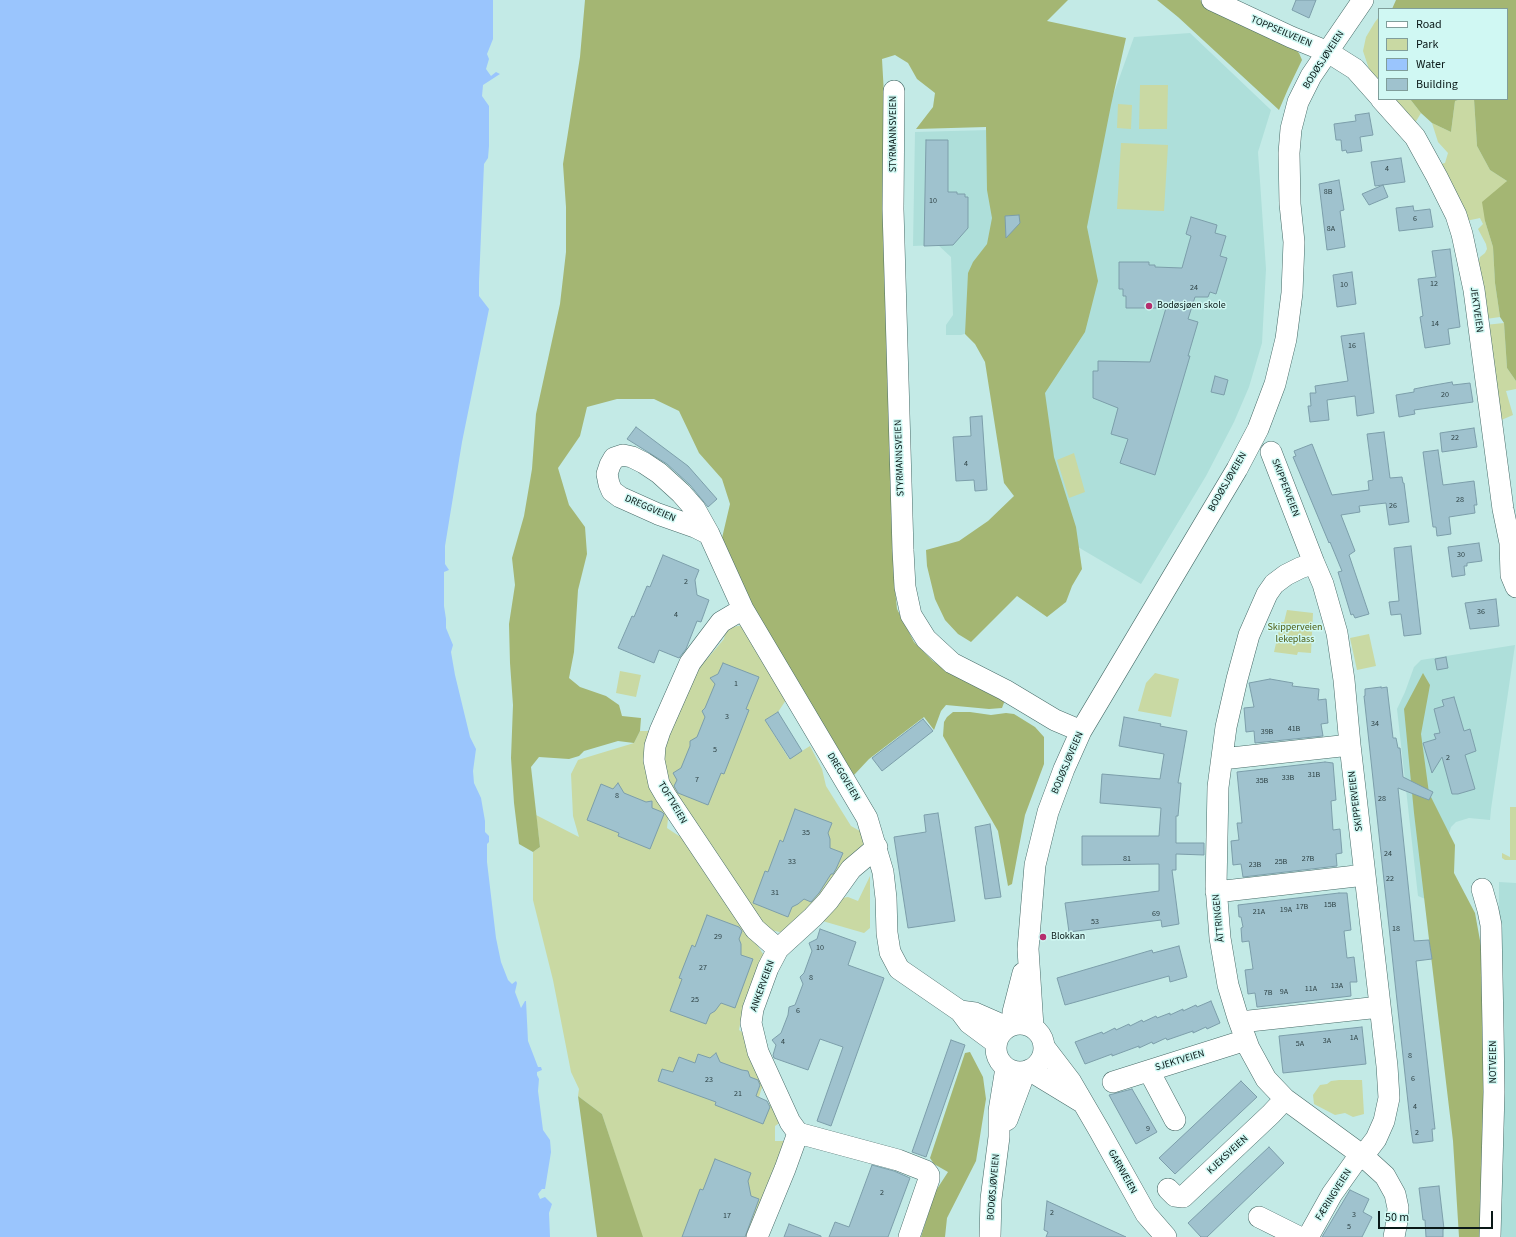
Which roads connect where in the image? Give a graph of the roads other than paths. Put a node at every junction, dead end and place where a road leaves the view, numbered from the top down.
1 (1212, 0) edge
2 (1362, 0) edge
3 (1234, 6) edge
4 (1328, 52) junction
5 (894, 91) dead end
6 (1378, 95) edge
7 (1382, 100) edge
8 (1271, 452) dead end
9 (710, 534) junction
10 (1513, 544) edge
11 (1314, 563) junction
12 (1516, 586) edge
13 (743, 609) junction
14 (1081, 731) junction
15 (1350, 745) junction
16 (1222, 759) junction
17 (877, 847) junction
18 (1365, 875) junction
19 (1482, 889) dead end
20 (1216, 892) junction
21 (778, 949) junction
22 (1380, 1007) junction
23 (1012, 1030) junction
24 (1243, 1031) junction
25 (1045, 1048) junction
26 (1020, 1070) junction
27 (1149, 1070) junction
28 (1113, 1082) dead end
29 (1285, 1099) junction
30 (1084, 1104) junction
31 (1176, 1120) dead end
32 (798, 1133) junction
33 (1363, 1156) junction
34 (1168, 1189) dead end
35 (1259, 1217) dead end
36 (757, 1237) edge
37 (909, 1237) edge
38 (990, 1237) edge
39 (1166, 1237) edge
40 (1299, 1237) edge
41 (1308, 1237) edge
42 (1394, 1237) edge
43 (1490, 1237) edge

1 - 3 street, TOPPSEILVEIEN
2 - 4 street, BODØSJØVEIEN
3 - 4 street, TOPPSEILVEIEN
4 - 6 street
4 - 14 street, BODØSJØVEIEN
5 - 14 street, STYRMANNSVEIEN
7 - 10 street, JEKTVEIEN
8 - 11 street, SKIPPERVEIEN
9 - 9 street, DREGGVEIEN
9 - 13 street, DREGGVEIEN
10 - 12 street, JEKTVEIEN
11 - 15 street, SKIPPERVEIEN
11 - 16 street, ÅTTRINGEN
13 - 17 street, DREGGVEIEN
13 - 21 street, TOFTVEIEN
14 - 23 street, BODØSJØVEIEN
15 - 16 street
15 - 18 street, SKIPPERVEIEN
16 - 20 street, ÅTTRINGEN
17 - 21 street, ANKERVEIEN
17 - 23 street, DREGGVEIEN
18 - 20 street
18 - 22 street, SKIPPERVEIEN
19 - 43 street, NOTVEIEN
20 - 24 street, ÅTTRINGEN
21 - 32 street, ANKERVEIEN
22 - 24 street, SJEKTVEIEN
22 - 33 street, SKIPPERVEIEN
23 - 25 street
23 - 26 street, BODØSJØVEIEN
24 - 27 street, SJEKTVEIEN
24 - 29 street, ÅTTRINGEN
25 - 26 street
25 - 30 street, GARNVEIEN
26 - 30 street, GARNVEIEN
26 - 38 street, BODØSJØVEIEN
27 - 28 street, SJEKTVEIEN
27 - 31 street
29 - 33 street, ÅTTRINGEN
29 - 34 street, KJEKSVEIEN
30 - 39 street, GARNVEIEN
32 - 36 street
32 - 37 street
33 - 41 street, FÆRINGVEIEN
33 - 42 street, ÅTTRINGEN
35 - 40 street

